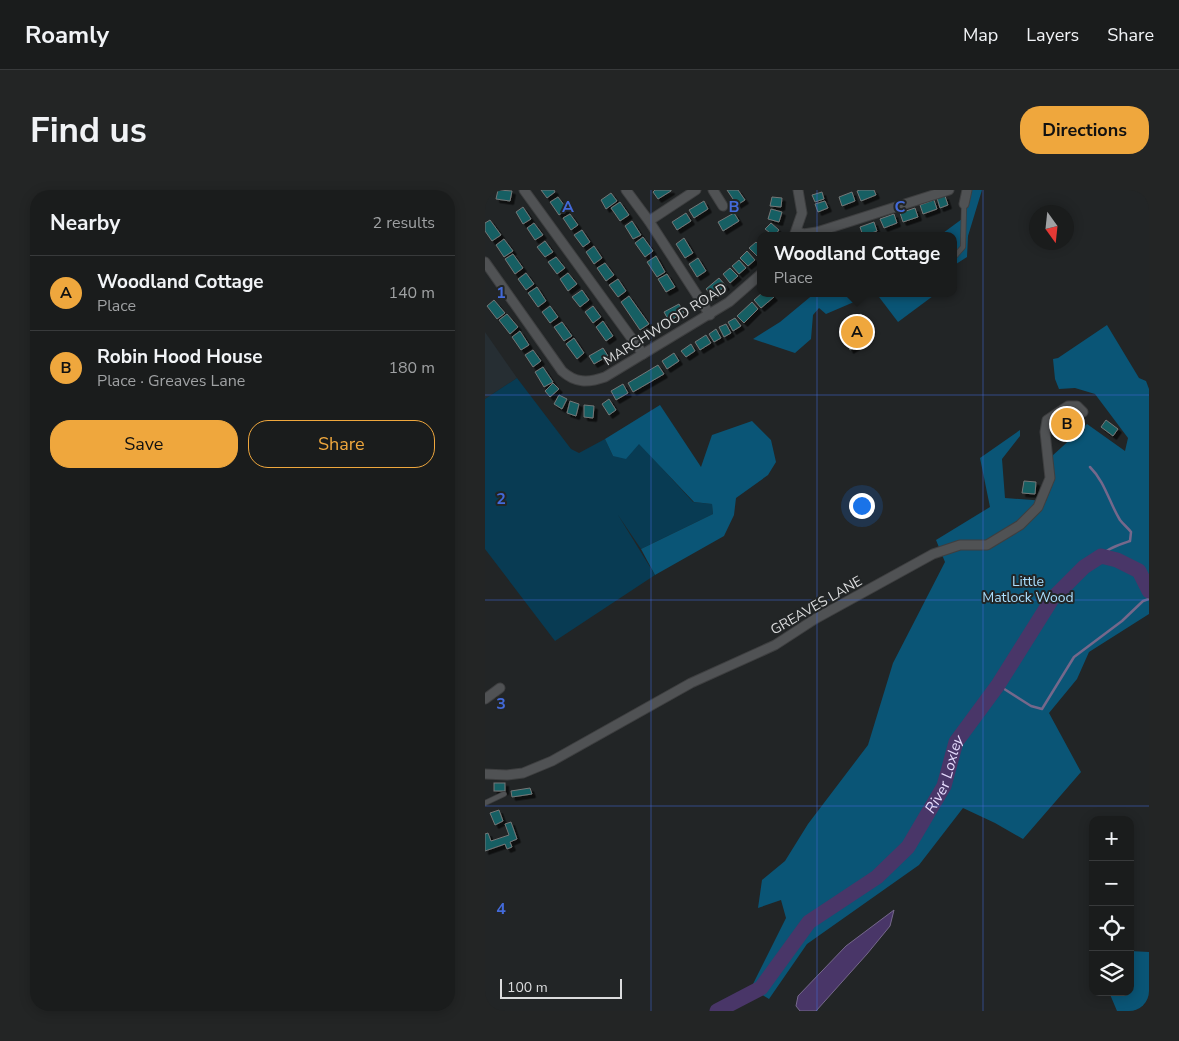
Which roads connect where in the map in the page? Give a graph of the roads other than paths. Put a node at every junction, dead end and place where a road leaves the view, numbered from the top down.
1 (524, 190) edge
2 (626, 190) edge
3 (696, 190) edge
4 (713, 190) edge
5 (798, 190) edge
6 (949, 190) edge
7 (967, 190) edge
8 (963, 204) joint
9 (723, 206) dead end
10 (649, 221) junction
11 (795, 232) edge
12 (813, 232) edge
13 (957, 254) edge
14 (485, 262) edge
15 (757, 278) edge
16 (710, 315) junction
17 (643, 354) junction
18 (1083, 412) dead end
19 (500, 688) dead end
20 (485, 699) edge
21 (485, 774) edge
22 (503, 794) dead end
23 (485, 803) edge

1 - 17 street
2 - 10 street
3 - 10 street
4 - 9 street
5 - 11 street
6 - 12 street
7 - 8 street
8 - 13 lane
10 - 16 street
14 - 17 street, MARCHWOOD ROAD
15 - 16 street, MARCHWOOD ROAD
16 - 17 street, MARCHWOOD ROAD
18 - 21 street, GREAVES LANE
19 - 20 street
22 - 23 lane

